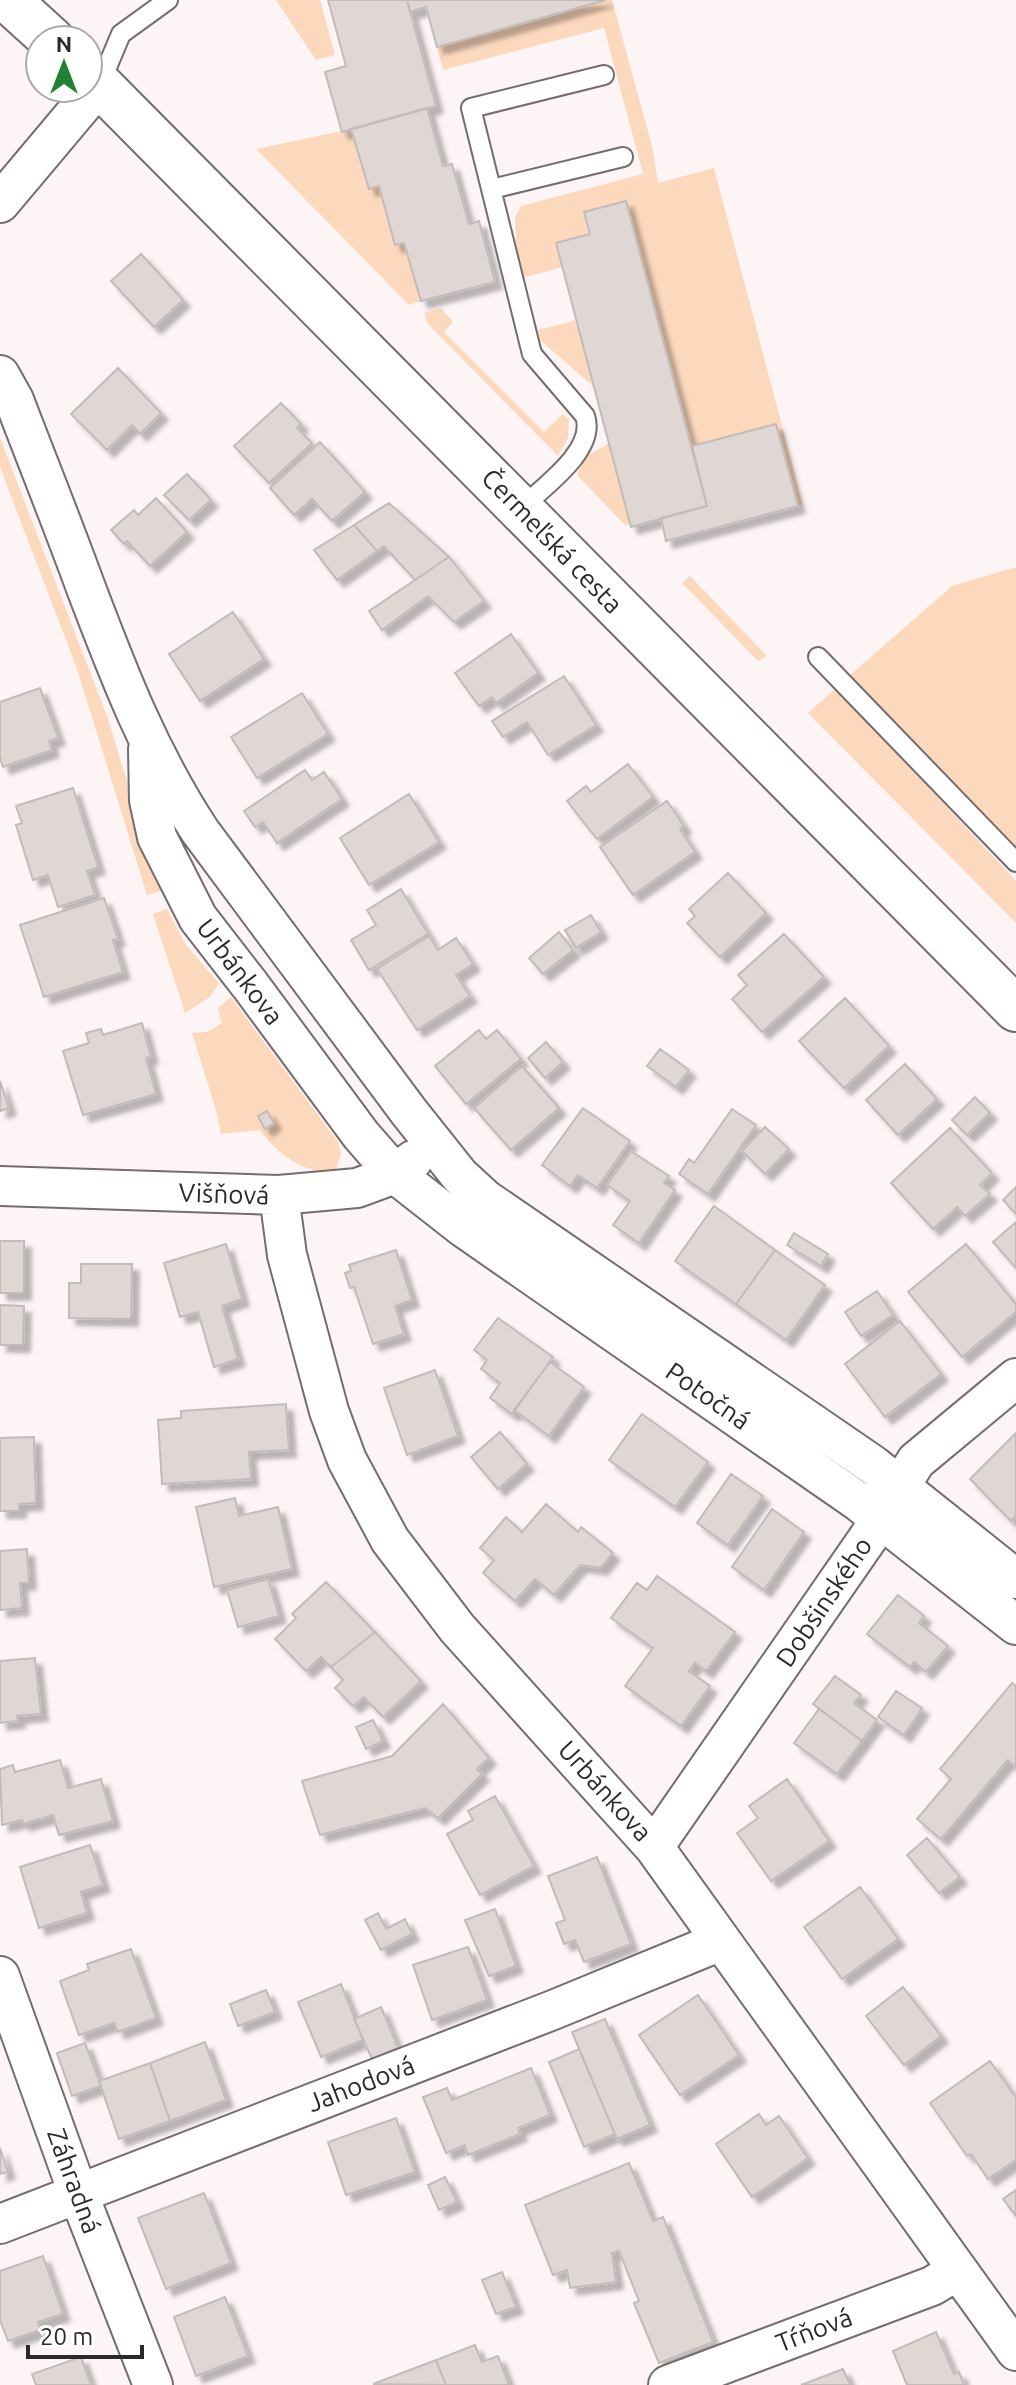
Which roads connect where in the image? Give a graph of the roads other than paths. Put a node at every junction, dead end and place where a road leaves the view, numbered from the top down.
1 (8, 0) edge
2 (168, 0) edge
3 (34, 24) edge
4 (104, 62) edge
5 (604, 75) dead end
6 (104, 89) edge
7 (75, 104) edge
8 (623, 157) dead end
9 (492, 189) junction
10 (0, 203) edge
11 (0, 375) edge
12 (520, 509) junction
13 (818, 657) dead end
14 (148, 743) junction
15 (1016, 862) edge
16 (1016, 1009) edge
17 (434, 1143) junction
18 (395, 1174) junction
19 (0, 1186) edge
20 (279, 1195) junction
21 (1016, 1378) edge
22 (901, 1486) junction
23 (880, 1518) junction
24 (1016, 1579) edge
25 (1016, 1625) edge
26 (654, 1847) junction
27 (721, 1941) junction
28 (0, 1976) edge
29 (78, 2193) junction
30 (0, 2224) edge
31 (957, 2271) junction
32 (1016, 2351) edge
33 (153, 2385) edge
34 (668, 2385) edge

1 - 3 main road
2 - 4 lane
5 - 9 lane
6 - 12 main road, Čermeľská cesta
7 - 10 street
8 - 9 lane
9 - 12 lane
11 - 14 street, Urbánkova
12 - 16 main road, Čermeľská cesta
13 - 15 lane
14 - 17 street, Urbánkova
14 - 18 street, Urbánkova
17 - 18 street, Višňová
17 - 22 street, Potočná
18 - 20 street, Višňová
18 - 23 street, Potočná
19 - 20 street, Višňová
20 - 26 street, Urbánkova
21 - 22 street, Dobšinského
22 - 23 street, Dobšinského
22 - 24 street, Potočná
23 - 25 street, Potočná
23 - 26 street, Dobšinského
26 - 27 street, Urbánkova
27 - 29 street, Jahodová
27 - 31 street, Urbánkova
28 - 29 street, Záhradná
29 - 30 street, Jahodová
29 - 33 street, Záhradná
31 - 32 street, Urbánkova
31 - 34 street, Tŕňová

